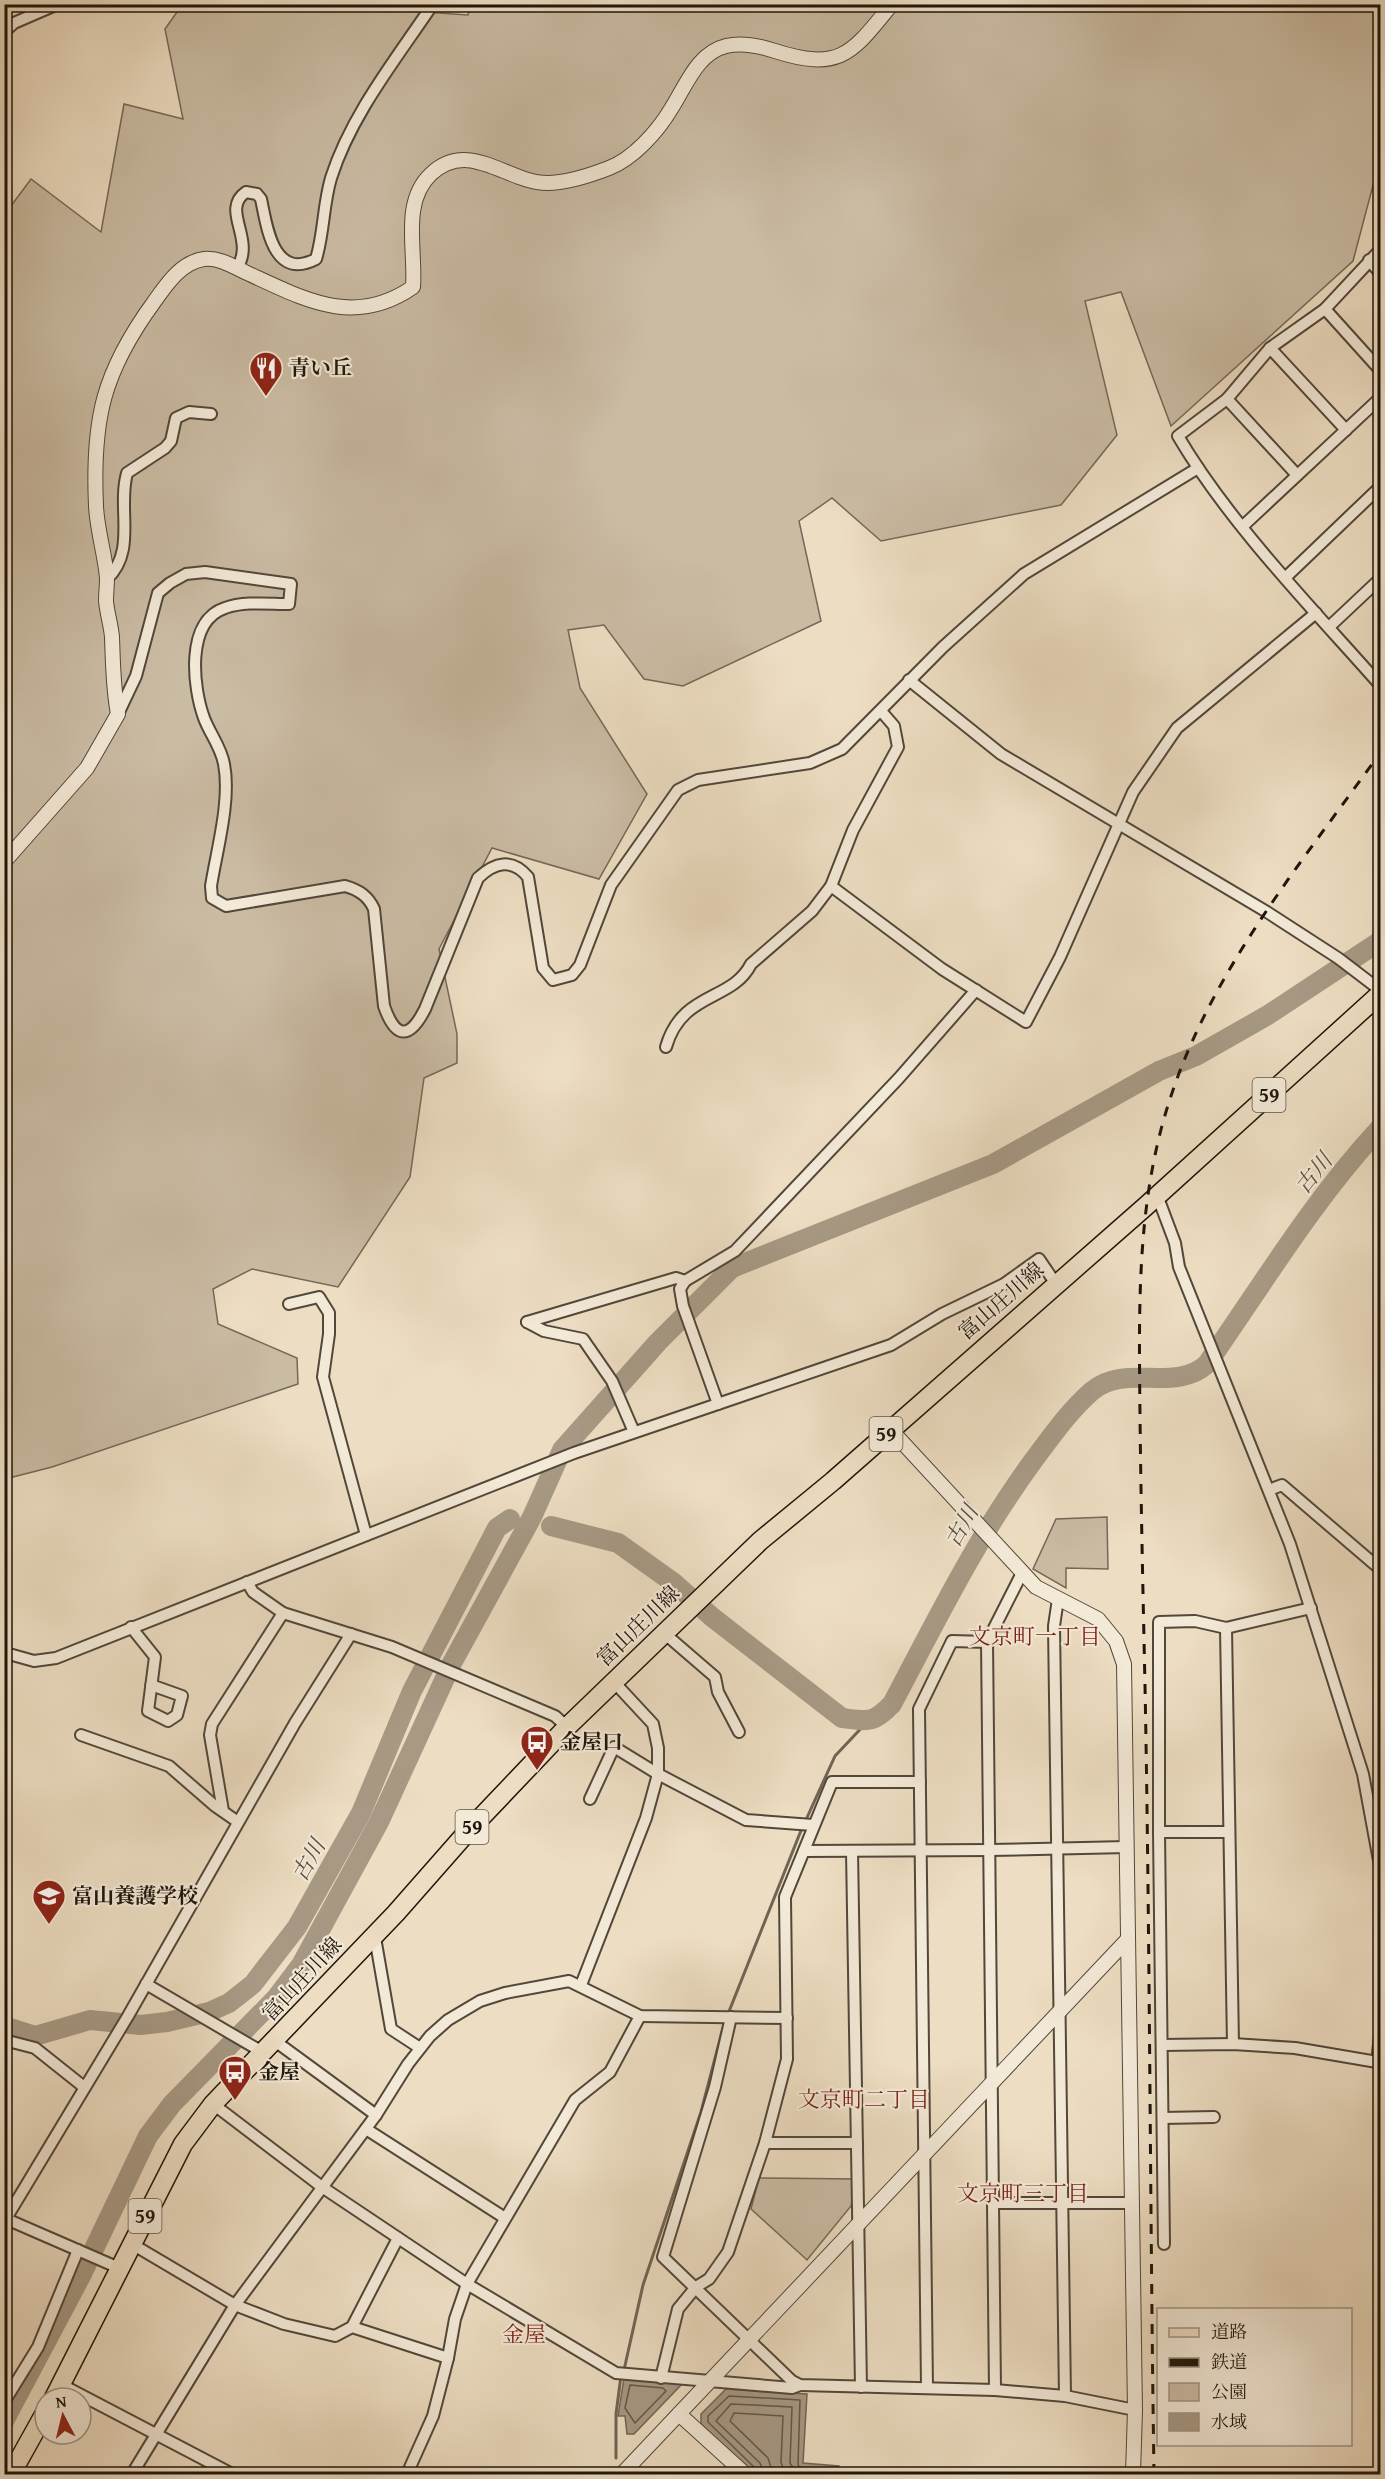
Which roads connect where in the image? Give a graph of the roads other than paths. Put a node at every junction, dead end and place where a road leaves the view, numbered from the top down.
1 (58, 4) edge
2 (433, 4) edge
3 (892, 4) edge
4 (4, 32) edge
5 (1380, 250) edge
6 (1369, 260) junction
7 (237, 268) junction
8 (1380, 273) edge
9 (1325, 309) junction
10 (1270, 348) junction
11 (1380, 370) edge
12 (1380, 398) edge
13 (1227, 399) junction
14 (211, 414) dead end
15 (1346, 430) junction
16 (1198, 468) junction
17 (1297, 475) junction
18 (1380, 488) edge
19 (1243, 526) junction
20 (1286, 577) junction
21 (107, 579) junction
22 (1380, 579) edge
23 (1316, 613) junction
24 (1329, 627) junction
25 (909, 680) junction
26 (1380, 685) edge
27 (881, 711) junction
28 (118, 714) junction
29 (1119, 822) junction
30 (4, 862) edge
31 (831, 886) junction
32 (976, 990) junction
33 (1380, 992) edge
34 (666, 1047) dead end
35 (1157, 1196) junction
36 (685, 1281) junction
37 (1056, 1284) junction
38 (289, 1304) dead end
39 (718, 1404) junction
40 (891, 1430) junction
41 (634, 1432) junction
42 (1269, 1490) junction
43 (366, 1535) junction
44 (1380, 1569) edge
45 (1022, 1573) junction
46 (248, 1582) junction
47 (1058, 1599) junction
48 (1311, 1608) junction
49 (283, 1613) junction
50 (131, 1628) junction
51 (1226, 1628) junction
52 (664, 1633) junction
53 (351, 1634) junction
54 (987, 1642) junction
55 (4, 1656) edge
56 (614, 1682) junction
57 (151, 1685) dead end
58 (567, 1727) junction
59 (739, 1732) dead end
60 (81, 1735) dead end
61 (658, 1774) junction
62 (920, 1782) junction
63 (590, 1799) dead end
64 (223, 1812) junction
65 (238, 1822) junction
66 (813, 1825) junction
67 (1159, 1832) junction
68 (1228, 1832) junction
69 (1127, 1846) junction
70 (1057, 1849) junction
71 (921, 1850) junction
72 (990, 1850) junction
73 (804, 1851) junction
74 (852, 1851) junction
75 (1380, 1866) edge
76 (372, 1938) junction
77 (1128, 1939) junction
78 (146, 1984) junction
79 (581, 1985) junction
80 (1059, 2011) junction
81 (640, 2016) junction
82 (731, 2017) junction
83 (787, 2018) junction
84 (1380, 2036) edge
85 (4, 2040) edge
86 (1233, 2044) junction
87 (1162, 2045) junction
88 (269, 2047) junction
89 (420, 2048) junction
90 (992, 2083) junction
91 (84, 2087) junction
92 (213, 2104) junction
93 (376, 2115) junction
94 (1214, 2117) dead end
95 (1162, 2118) junction
96 (366, 2129) junction
97 (765, 2143) junction
98 (856, 2143) junction
99 (924, 2154) junction
100 (322, 2187) junction
101 (993, 2203) junction
102 (1062, 2203) junction
103 (1132, 2203) junction
104 (505, 2218) junction
105 (6, 2220) edge
106 (858, 2225) junction
107 (398, 2238) junction
108 (132, 2244) junction
109 (1164, 2244) dead end
110 (81, 2251) junction
111 (111, 2264) junction
112 (467, 2284) junction
113 (696, 2288) junction
114 (235, 2305) junction
115 (352, 2327) junction
116 (750, 2339) junction
117 (448, 2358) junction
118 (661, 2378) junction
119 (709, 2382) junction
120 (800, 2385) junction
121 (60, 2386) edge
122 (861, 2386) junction
123 (927, 2388) junction
124 (995, 2390) junction
125 (1065, 2396) junction
126 (4, 2402) edge
127 (93, 2407) edge
128 (1135, 2410) junction
129 (679, 2414) junction
130 (33, 2435) edge
131 (156, 2435) junction
132 (11, 2475) edge
133 (132, 2475) edge
134 (232, 2475) edge
135 (407, 2475) edge
136 (622, 2475) edge
137 (745, 2475) edge
138 (1133, 2475) edge

1 - 4 street
2 - 7 street
3 - 7 street
5 - 6 street
6 - 8 street
6 - 9 street
7 - 21 street
9 - 10 street
9 - 11 street
10 - 13 street
10 - 15 street
12 - 15 street
13 - 16 street
13 - 17 street
14 - 21 street
15 - 17 street
16 - 19 street
16 - 25 street
17 - 19 street
18 - 20 street
19 - 20 street
20 - 23 street
21 - 28 street
22 - 24 street
23 - 24 street
23 - 29 street
24 - 26 street
25 - 27 street
25 - 29 street
27 - 28 street
27 - 31 street
28 - 30 street
29 - 32 street
29 - 33 street
31 - 32 street
31 - 34 street
32 - 36 street
33 - 35 main road, 富山庄川線 / 59
35 - 37 main road, 富山庄川線 / 59
35 - 42 street
36 - 39 street
36 - 41 street
37 - 39 street
37 - 40 main road, 富山庄川線 / 59
38 - 43 street
39 - 41 street
40 - 45 street
40 - 52 main road, 富山庄川線 / 59
41 - 43 street
42 - 44 street
42 - 48 street
43 - 46 street
45 - 47 street
45 - 54 street
46 - 49 street
46 - 50 street
47 - 69 street
47 - 70 street
48 - 51 street
48 - 75 street
49 - 53 street
49 - 64 street
50 - 55 street
50 - 57 street
51 - 67 street
51 - 68 street
52 - 56 main road, 富山庄川線 / 59
52 - 59 street
53 - 58 street
53 - 65 street
54 - 62 street
54 - 72 street
56 - 58 main road, 富山庄川線 / 59
56 - 61 street
58 - 76 main road, 富山庄川線 / 59
60 - 64 street
61 - 63 street
61 - 66 street
61 - 79 street
62 - 66 street
62 - 71 street
64 - 65 street
65 - 78 street
66 - 73 street
67 - 68 street
67 - 87 street
68 - 86 street
69 - 70 street
69 - 77 street
70 - 72 street
70 - 80 street
71 - 72 street
71 - 74 street
71 - 99 street
72 - 90 street
73 - 74 street
73 - 83 street
74 - 98 street
76 - 88 main road, 富山庄川線 / 59
76 - 89 street
77 - 80 street
77 - 103 street
78 - 88 street
78 - 91 street
79 - 81 street
79 - 89 street
80 - 90 street
80 - 102 street
81 - 82 street
81 - 104 street
82 - 83 street
82 - 113 street
83 - 97 street
84 - 86 street
85 - 91 street
86 - 87 street
87 - 95 street
88 - 92 main road, 富山庄川線 / 59
88 - 93 street
89 - 93 street
90 - 99 street
90 - 101 street
91 - 105 street
92 - 100 street
92 - 108 main road, 富山庄川線 / 59
93 - 96 street
94 - 95 street
95 - 109 street
96 - 100 street
96 - 104 street
97 - 98 street
97 - 113 street
98 - 106 street
99 - 106 street
99 - 123 street
100 - 107 street
100 - 114 street
101 - 102 street
101 - 124 street
102 - 103 street
102 - 125 street
103 - 128 street
104 - 112 street
105 - 110 street
106 - 116 street
106 - 122 street
107 - 112 street
107 - 115 street
108 - 111 main road, 富山庄川線 / 59
108 - 114 street
110 - 111 street
110 - 126 street
111 - 121 main road, 富山庄川線 / 59
112 - 117 street
112 - 118 street
113 - 116 street
113 - 118 street
114 - 115 street
114 - 131 street
115 - 117 street
116 - 119 street
116 - 120 street
117 - 135 street
118 - 119 street
119 - 120 street
119 - 129 street
120 - 122 street
122 - 123 street
123 - 124 street
124 - 125 street
125 - 128 street
127 - 131 street
128 - 138 street
129 - 136 street
129 - 137 street
130 - 132 main road
131 - 133 street
131 - 134 street

